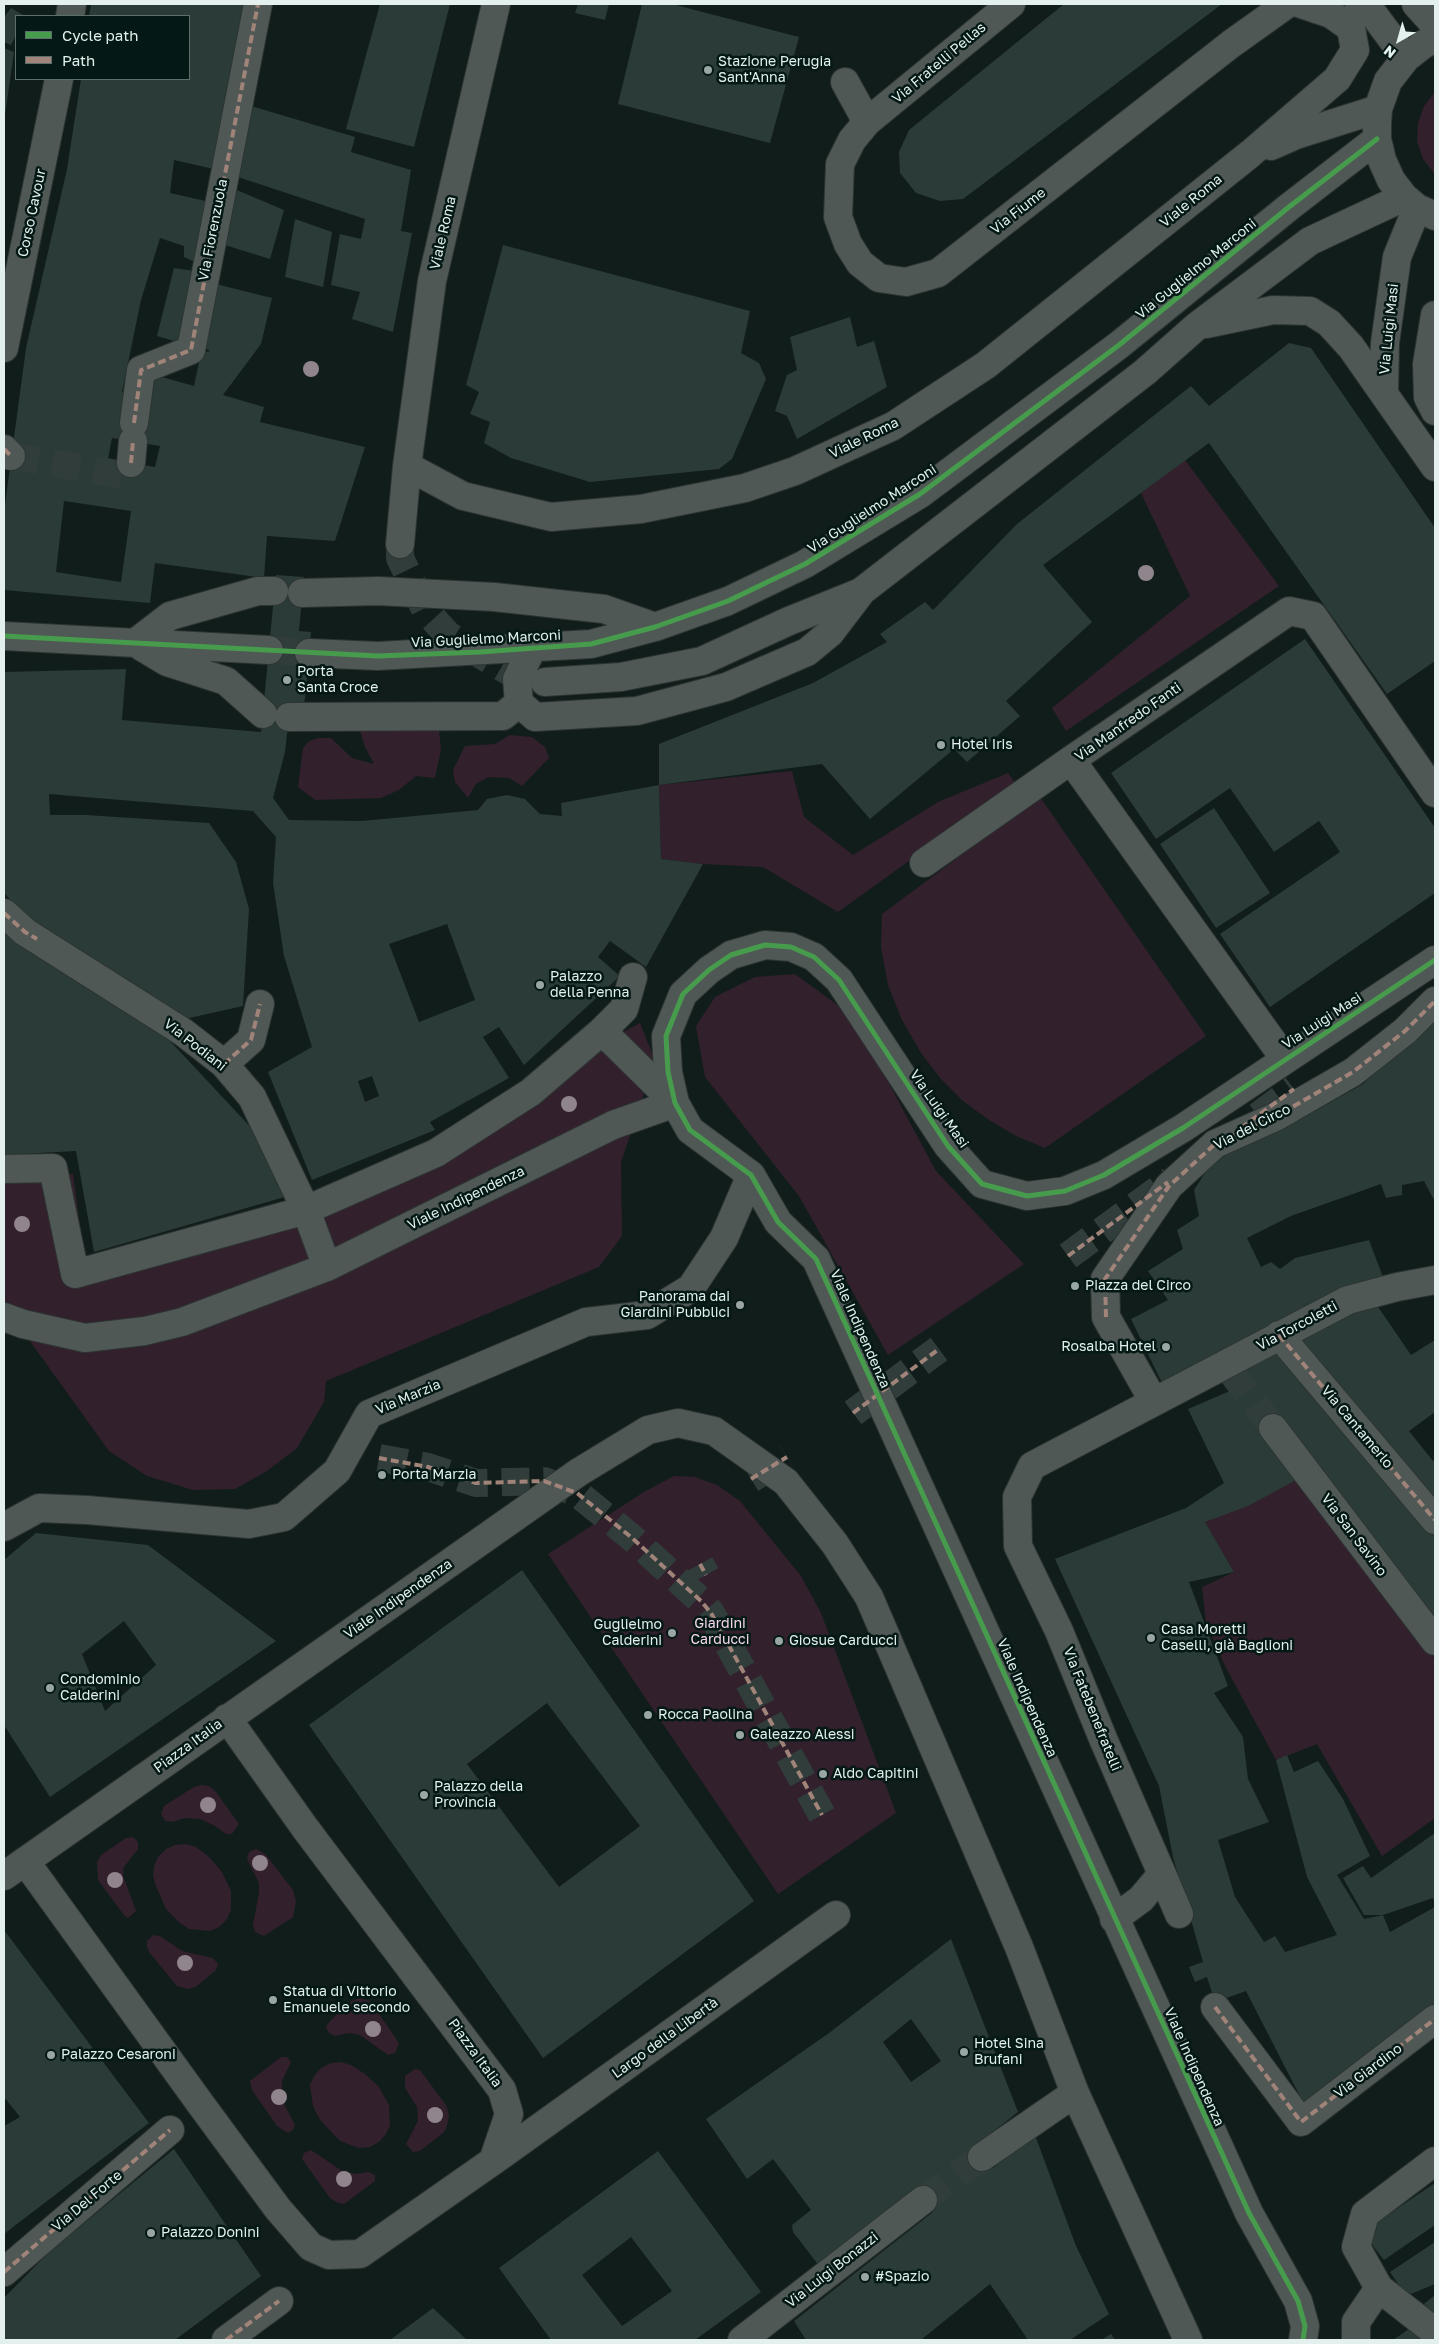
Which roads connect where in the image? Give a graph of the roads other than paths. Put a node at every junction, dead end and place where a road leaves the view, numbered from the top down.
1 (258, 4) edge
2 (496, 4) edge
3 (1011, 4) edge
4 (1287, 4) edge
5 (1301, 4) edge
6 (1359, 4) edge
7 (1416, 4) edge
8 (1435, 25) edge
9 (1435, 39) edge
10 (1406, 58) junction
11 (59, 80) edge
12 (845, 82) dead end
13 (1378, 109) junction
14 (867, 122) junction
15 (1377, 139) junction
16 (1250, 154) junction
17 (1419, 207) edge
18 (1197, 326) junction
19 (1433, 327) edge
20 (1351, 347) junction
21 (4, 348) edge
22 (1384, 362) junction
23 (1384, 394) junction
24 (1435, 411) edge
25 (133, 443) dead end
26 (407, 466) junction
27 (1435, 467) edge
28 (400, 544) tunnel mouth
29 (274, 591) dead end
30 (862, 591) junction
31 (302, 593) dead end
32 (655, 627) junction
33 (4, 636) edge
34 (135, 643) junction
35 (532, 649) junction
36 (269, 650) tunnel mouth
37 (309, 653) tunnel mouth
38 (545, 682) tunnel mouth
39 (518, 703) junction
40 (1071, 760) junction
41 (1435, 793) edge
42 (924, 863) dead end
43 (4, 913) edge
44 (1435, 960) edge
45 (633, 977) dead end
46 (1435, 1001) edge
47 (260, 1004) dead end
48 (602, 1031) junction
49 (1285, 1059) junction
50 (224, 1064) junction
51 (675, 1103) junction
52 (4, 1169) edge
53 (752, 1175) junction
54 (306, 1210) junction
55 (327, 1267) junction
56 (1435, 1280) edge
57 (4, 1316) edge
58 (1279, 1335) junction
59 (1161, 1398) junction
60 (1273, 1428) tunnel mouth
61 (1435, 1520) edge
62 (4, 1527) edge
63 (1435, 1641) edge
64 (227, 1718) junction
65 (14, 1868) edge
66 (1162, 1874) junction
67 (1179, 1914) dead end
68 (836, 1915) dead end
69 (1114, 1919) junction
70 (1215, 2007) dead end
71 (1435, 2020) edge
72 (1075, 2093) junction
73 (170, 2130) dead end
74 (982, 2157) tunnel mouth
75 (493, 2161) junction
76 (1435, 2161) edge
77 (923, 2200) tunnel mouth
78 (4, 2272) edge
79 (1379, 2288) junction
80 (279, 2301) dead end
81 (1435, 2332) edge
82 (226, 2340) edge
83 (742, 2340) edge
84 (1188, 2340) edge
85 (1303, 2340) edge
86 (1356, 2340) edge

1 - 25 street, Via Fiorenzuola
2 - 26 street, Viale Roma
3 - 14 street, Via Fratelli Pellas
4 - 14 street, Via Fiume
5 - 16 street, Viale Roma
6 - 10 street
7 - 8 street
9 - 10 street
10 - 13 street
11 - 21 street, Corso Cavour
12 - 14 street
13 - 15 street
13 - 16 street, Viale Roma
15 - 17 street
15 - 32 street, Via Guglielmo Marconi
16 - 26 street, Viale Roma
17 - 18 street
17 - 22 street, Via Luigi Masi
18 - 20 street
18 - 30 street
19 - 22 street
19 - 24 street
20 - 22 street
20 - 23 street
22 - 23 street, Via Luigi Masi
23 - 27 street, Via Luigi Masi
26 - 28 street, Viale Roma
29 - 34 street
30 - 38 street
30 - 39 street
31 - 32 street
32 - 35 street, Via Guglielmo Marconi
33 - 34 street
34 - 36 street
34 - 39 street
35 - 37 street, Via Guglielmo Marconi
35 - 39 street, Via Guglielmo Marconi
40 - 41 street, Via Manfredo Fanti
40 - 42 street
40 - 49 street, Via Manfredo Fanti
43 - 50 street, Via Podiani
44 - 49 street, Via Luigi Masi
45 - 48 street
46 - 59 street, Via del Circo
47 - 50 street
48 - 51 street
48 - 54 street
49 - 51 street, Via Luigi Masi
50 - 54 street, Via Podiani
51 - 53 street, Viale Indipendenza
51 - 55 street, Viale Indipendenza
52 - 54 street
53 - 62 street, Via Marzia
53 - 69 street, Viale Indipendenza
54 - 55 street, Via Podiani
55 - 57 street, Viale Indipendenza
56 - 58 street, Via Torcoletti
58 - 59 street, Via Torcoletti
58 - 61 street, Via Cantamerlo
59 - 66 street, Via Fatebenefratelli
60 - 63 street, Via San Savino
64 - 65 street, Piazza Italia
64 - 72 street, Viale Indipendenza
64 - 75 street, Piazza Italia
65 - 75 street, Piazza Italia
66 - 67 street, Via Fatebenefratelli
66 - 69 street
68 - 75 street, Largo della Libertà
69 - 85 street, Viale Indipendenza
70 - 71 street, Via Giardino
72 - 74 street
72 - 84 street, Viale Indipendenza
73 - 78 street, Via Del Forte
76 - 79 street
77 - 83 street, Via Luigi Bonazzi
79 - 81 street
79 - 86 street
80 - 82 street

